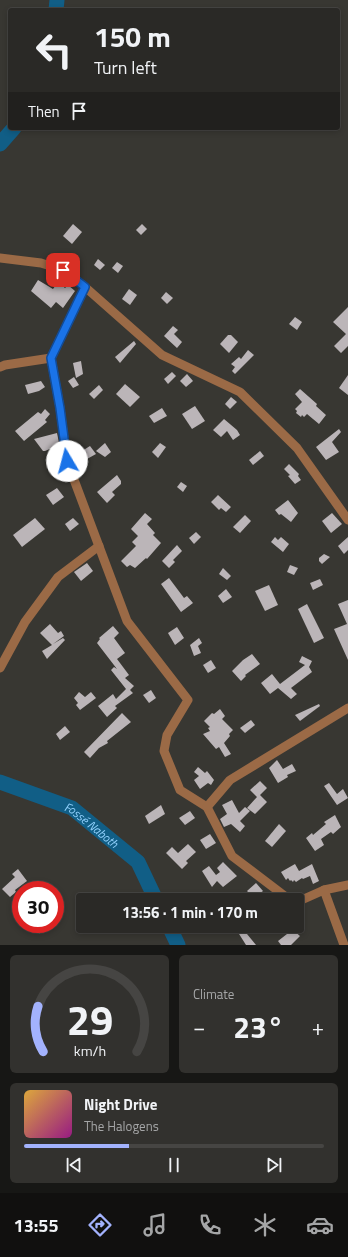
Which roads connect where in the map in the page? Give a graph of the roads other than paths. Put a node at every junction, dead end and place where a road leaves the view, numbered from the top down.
1 (0, 258) edge
2 (85, 287) junction
3 (51, 358) junction
4 (0, 367) edge
5 (348, 520) edge
6 (99, 546) junction
7 (0, 668) edge
8 (348, 708) edge
9 (206, 806) junction
10 (348, 885) edge
11 (324, 890) junction
12 (281, 893) edge
13 (304, 899) edge
14 (344, 945) edge

1 - 2 street
2 - 3 street
2 - 5 street
3 - 4 street
3 - 6 street
6 - 7 street
6 - 9 street
8 - 9 street
9 - 12 street
10 - 11 street
11 - 13 street
11 - 14 street

